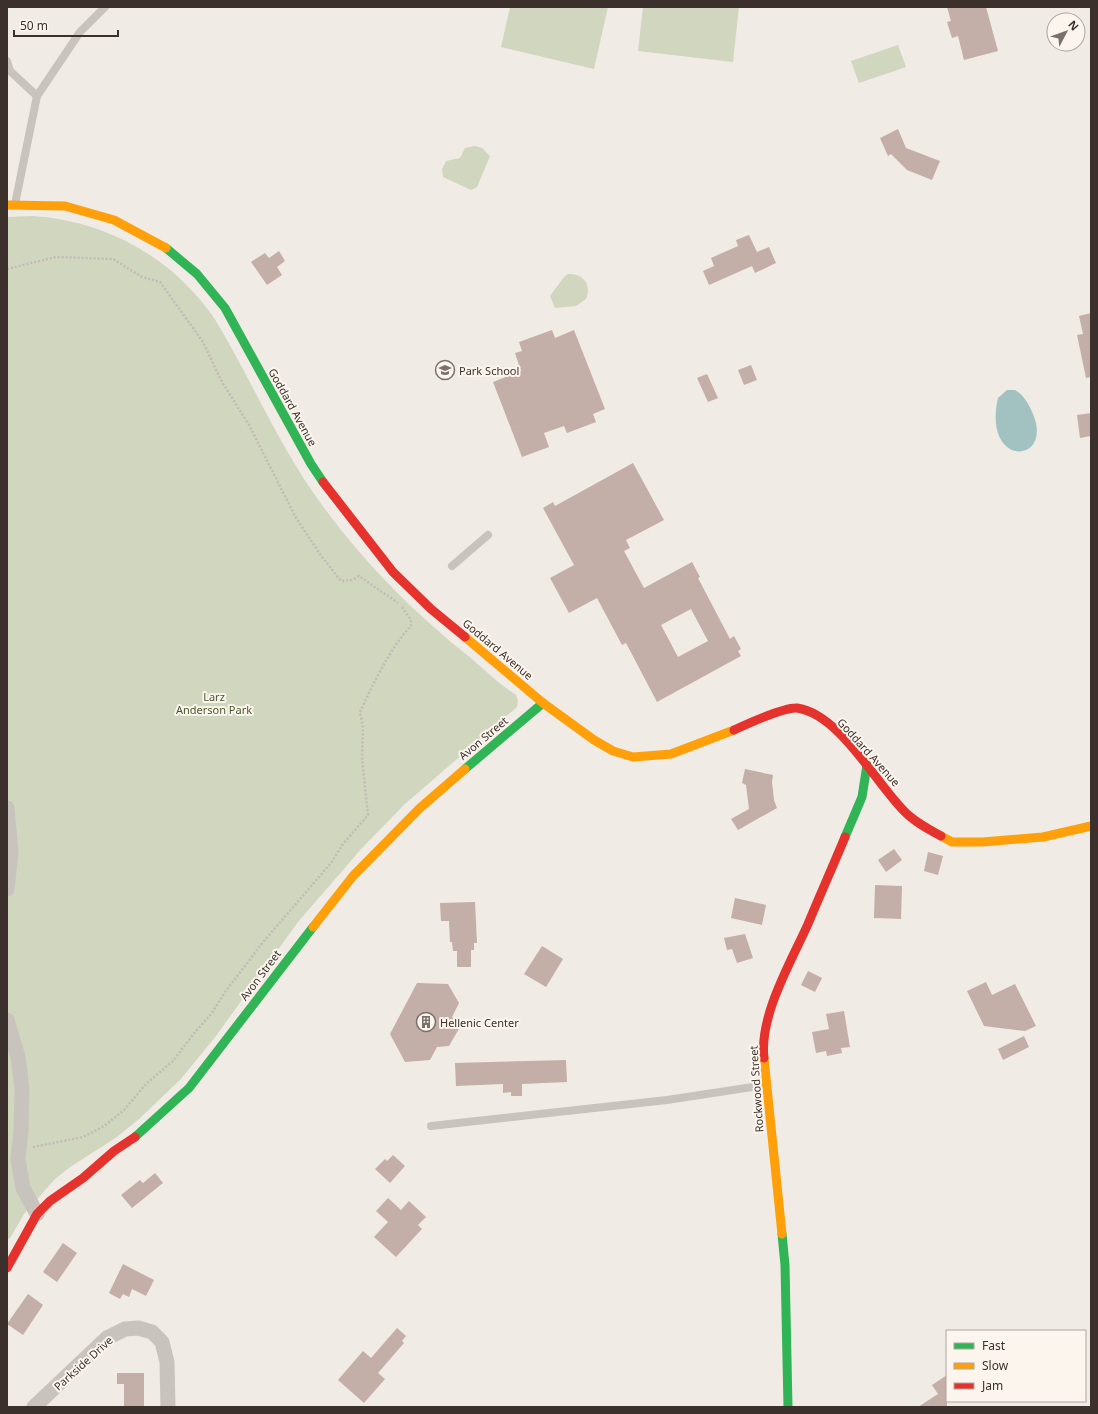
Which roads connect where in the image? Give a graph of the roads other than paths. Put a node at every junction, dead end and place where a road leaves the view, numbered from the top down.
1 (106, 7) edge
2 (7, 61) edge
3 (37, 96) junction
4 (11, 205) edge
5 (488, 535) dead end
6 (452, 566) dead end
7 (543, 703) junction
8 (867, 765) junction
9 (7, 808) edge
10 (1091, 826) edge
11 (7, 889) edge
12 (7, 1020) edge
13 (766, 1084) junction
14 (431, 1126) dead end
15 (37, 1214) junction
16 (7, 1268) edge
17 (34, 1407) edge
18 (168, 1407) edge
19 (788, 1407) edge

1 - 3 lane
2 - 3 lane
3 - 4 lane
4 - 7 street, Goddard Avenue
5 - 6 lane
7 - 8 street, Goddard Avenue
7 - 15 street, Avon Street
8 - 10 street, Goddard Avenue
8 - 13 street, Rockwood Street
9 - 11 street
12 - 15 street
13 - 14 lane
13 - 19 street, Rockwood Street
15 - 16 street, Avon Street
17 - 18 street, Parkside Drive

